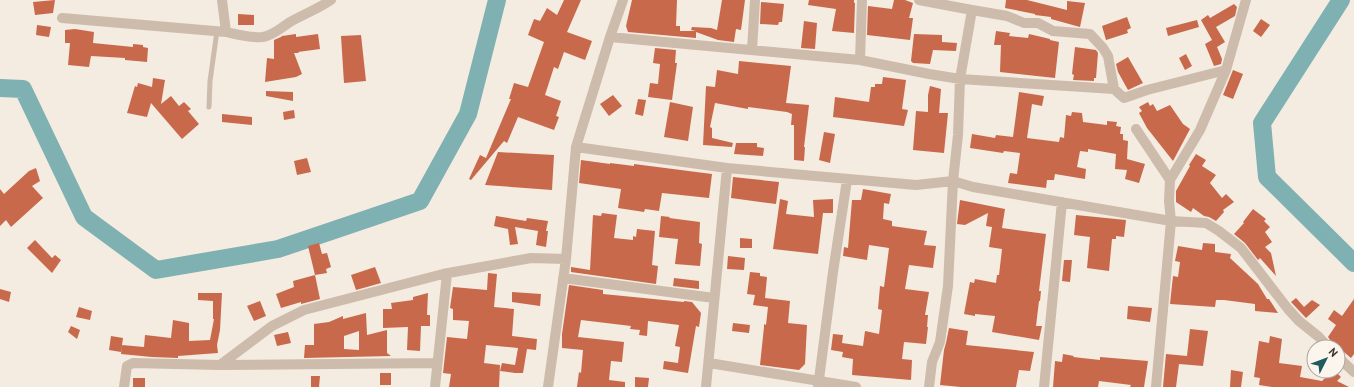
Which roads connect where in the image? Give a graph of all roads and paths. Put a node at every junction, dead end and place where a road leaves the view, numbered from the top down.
1 (222, 0) edge
2 (331, 0) edge
3 (623, 0) edge
4 (755, 0) edge
5 (862, 0) edge
6 (919, 0) edge
7 (1246, 0) edge
8 (972, 10) junction
9 (62, 18) dead end
10 (222, 31) junction
11 (610, 37) junction
12 (752, 50) junction
13 (860, 60) junction
14 (1226, 70) junction
15 (960, 79) junction
16 (1114, 89) junction
17 (209, 107) dead end
18 (1136, 129) dead end
19 (576, 147) junction
20 (727, 168) junction
21 (847, 180) junction
22 (1170, 180) junction
23 (953, 181) junction
24 (1062, 202) junction
25 (1172, 221) junction
26 (566, 259) junction
27 (447, 274) junction
28 (563, 278) junction
29 (714, 298) junction
30 (1321, 339) edge
31 (437, 363) junction
32 (709, 363) junction
33 (1346, 364) edge
34 (220, 365) junction
35 (1354, 372) edge
36 (818, 384) edge
37 (124, 387) edge
38 (435, 387) edge
39 (548, 387) edge
40 (706, 387) edge
41 (856, 387) edge
42 (929, 387) edge
43 (1044, 387) edge
44 (1156, 387) edge

1 - 10 street
2 - 10 street
3 - 11 street
4 - 12 street
5 - 13 street
6 - 8 street
7 - 14 street
8 - 15 street
8 - 16 street
9 - 10 street
10 - 17 lane
11 - 12 street
11 - 19 street
12 - 13 street
13 - 15 street
14 - 16 street
14 - 22 street
15 - 16 street
15 - 23 street
18 - 22 street
19 - 20 street
19 - 26 street
20 - 21 street
20 - 29 street
21 - 23 street
21 - 36 street
22 - 25 street
23 - 24 street
23 - 42 street
24 - 25 street
24 - 43 street
25 - 30 street
25 - 44 street
26 - 27 street
26 - 28 street
27 - 31 street
27 - 34 street
28 - 29 street
28 - 39 street
29 - 32 street
31 - 34 street
31 - 38 street
32 - 36 street
32 - 40 street
33 - 35 street
34 - 37 street
36 - 41 street

